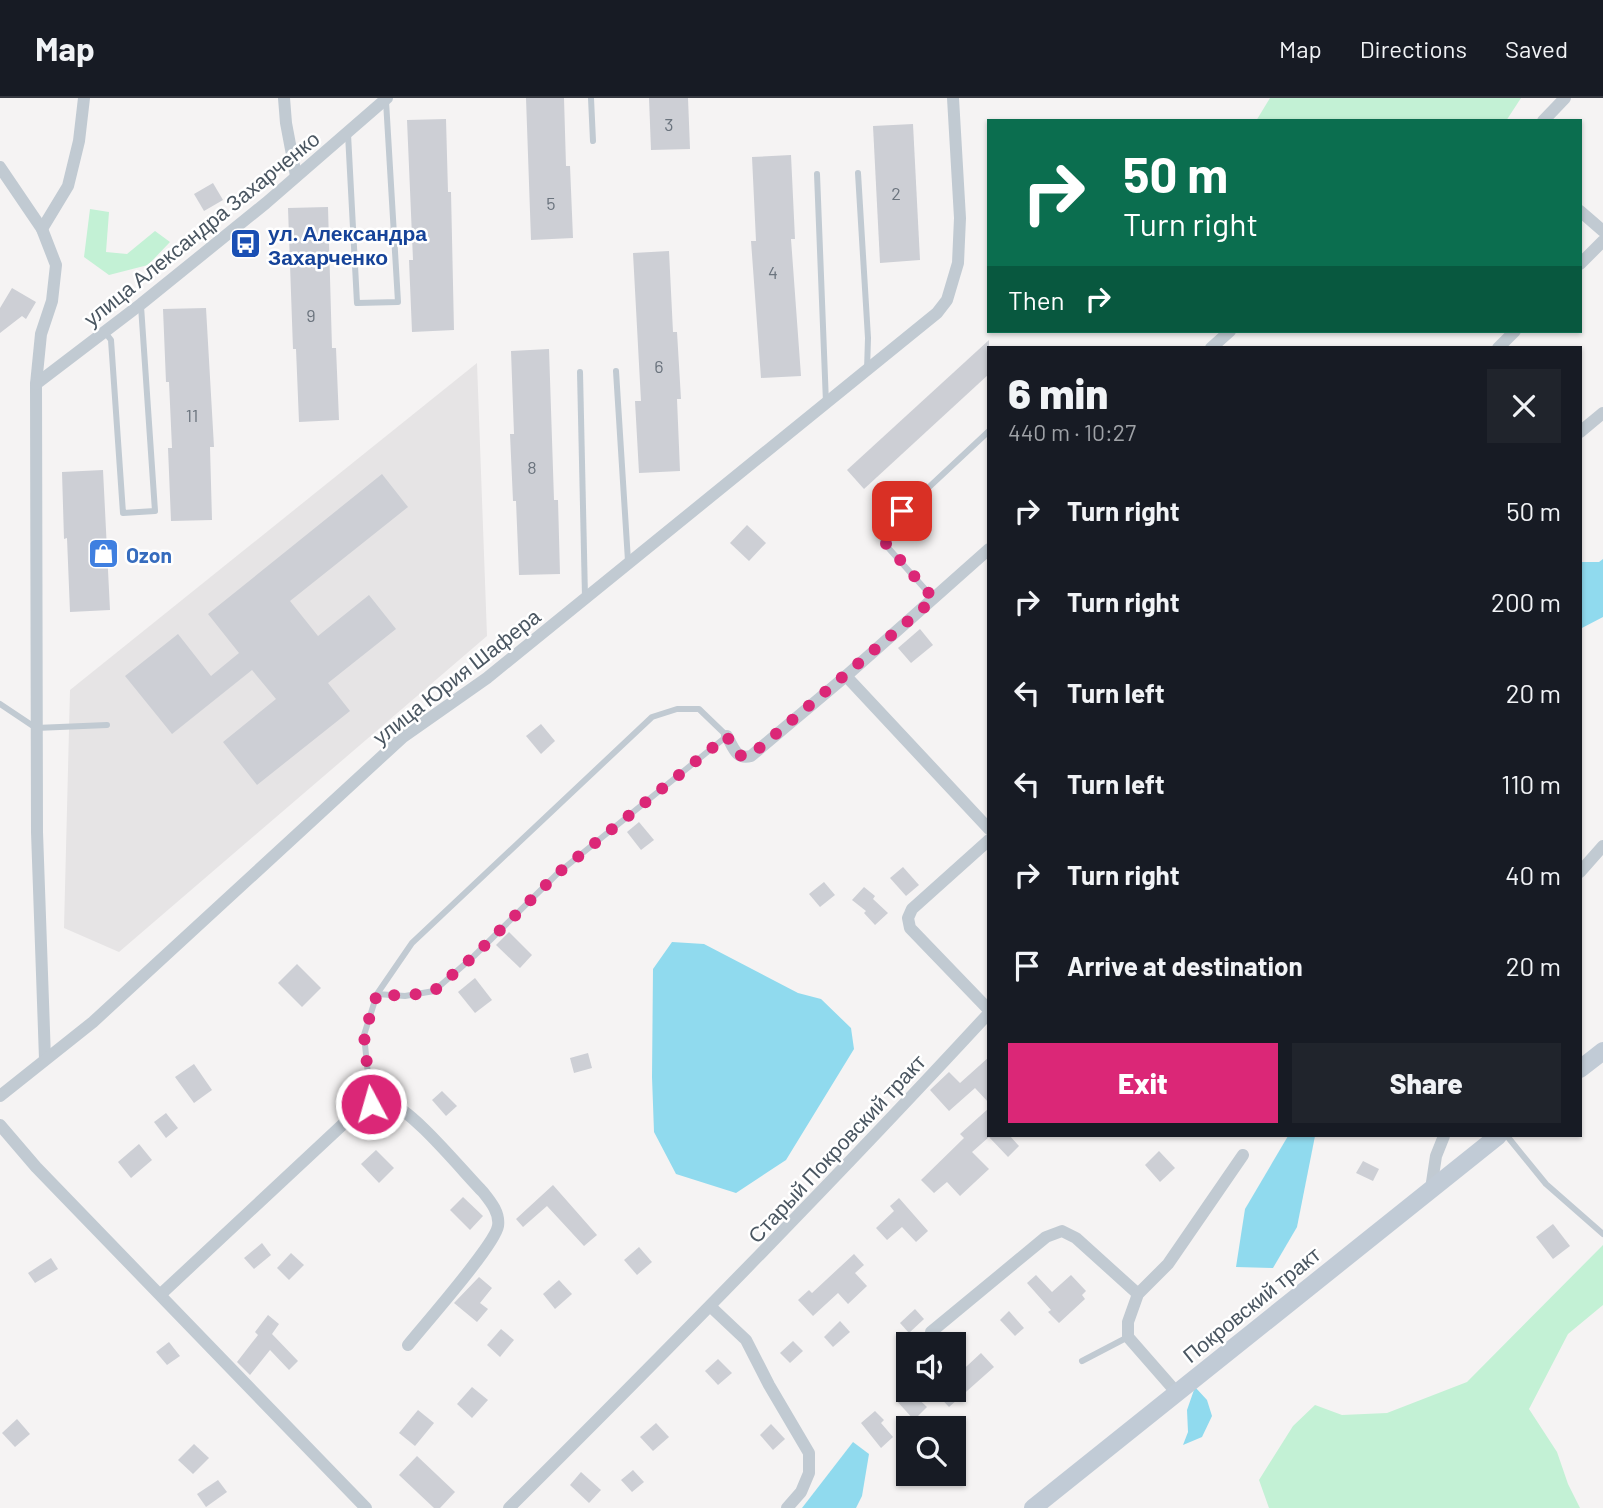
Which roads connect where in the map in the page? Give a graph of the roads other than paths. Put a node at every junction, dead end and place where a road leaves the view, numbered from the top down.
1 (84, 98) edge
2 (284, 98) edge
3 (387, 98) edge
4 (591, 98) edge
5 (953, 98) edge
6 (1564, 98) edge
7 (1545, 119) edge
8 (348, 134) junction
9 (593, 141) dead end
10 (0, 167) edge
11 (858, 173) dead end
12 (817, 174) dead end
13 (296, 176) junction
14 (1582, 213) edge
15 (42, 229) junction
16 (1603, 231) edge
17 (1603, 241) edge
18 (1582, 262) edge
19 (141, 304) junction
20 (104, 331) junction
21 (1228, 333) edge
22 (1513, 333) edge
23 (1213, 346) edge
24 (1500, 346) edge
25 (616, 371) dead end
26 (580, 372) dead end
27 (867, 372) junction
28 (36, 384) junction
29 (826, 404) junction
30 (1603, 413) edge
31 (1582, 430) edge
32 (987, 433) edge
33 (987, 551) edge
34 (628, 564) junction
35 (586, 599) junction
36 (934, 599) junction
37 (846, 676) junction
38 (0, 704) edge
39 (107, 725) dead end
40 (36, 728) junction
41 (727, 736) junction
42 (987, 827) edge
43 (987, 842) edge
44 (1603, 846) edge
45 (1582, 870) edge
46 (377, 994) junction
47 (987, 1010) edge
48 (987, 1014) edge
49 (1603, 1051) edge
50 (45, 1059) junction
51 (1582, 1067) edge
52 (0, 1096) edge
53 (371, 1104) junction
54 (0, 1125) edge
55 (1444, 1137) edge
56 (1497, 1137) edge
57 (1508, 1137) edge
58 (1243, 1155) dead end
59 (1431, 1189) junction
60 (1603, 1234) edge
61 (161, 1294) junction
62 (1138, 1294) junction
63 (711, 1307) junction
64 (931, 1332) dead end
65 (1128, 1337) junction
66 (408, 1345) dead end
67 (1082, 1361) dead end
68 (1177, 1393) junction
69 (366, 1508) edge
70 (509, 1508) edge
71 (788, 1508) edge
72 (1033, 1508) edge

1 - 15 street
2 - 13 street
3 - 8 street, улица Александра Захарченко
3 - 8 lane
4 - 9 lane
5 - 27 street, улица Юрия Шафера
6 - 7 street
8 - 13 street, улица Александра Захарченко
10 - 15 street
11 - 27 lane
12 - 29 lane
13 - 19 street, улица Александра Захарченко
14 - 16 street
15 - 28 street
17 - 18 street
19 - 20 street, улица Александра Захарченко
19 - 20 lane
20 - 28 street, улица Александра Захарченко
21 - 23 street
22 - 24 street
25 - 34 lane
26 - 35 lane
27 - 29 street, улица Юрия Шафера
28 - 40 street
29 - 34 street, улица Юрия Шафера
30 - 31 street
32 - 36 lane
33 - 36 street
34 - 35 street, улица Юрия Шафера
35 - 50 street, улица Юрия Шафера
36 - 37 street
37 - 41 street
37 - 42 street
38 - 40 lane
39 - 40 lane
40 - 50 street
41 - 46 lane
41 - 46 lane
43 - 47 street
44 - 45 street
46 - 53 lane
48 - 63 street, Старый Покровский тракт
49 - 51 main road
50 - 52 street, улица Юрия Шафера
53 - 61 street
53 - 66 street
54 - 61 street
55 - 59 street
56 - 59 main road, Покровский тракт
57 - 60 lane
58 - 62 street
59 - 68 main road, Покровский тракт
61 - 69 street
62 - 64 street
62 - 65 street
63 - 70 street, Старый Покровский тракт
63 - 71 street
65 - 67 lane
65 - 68 street
68 - 72 main road, Покровский тракт

